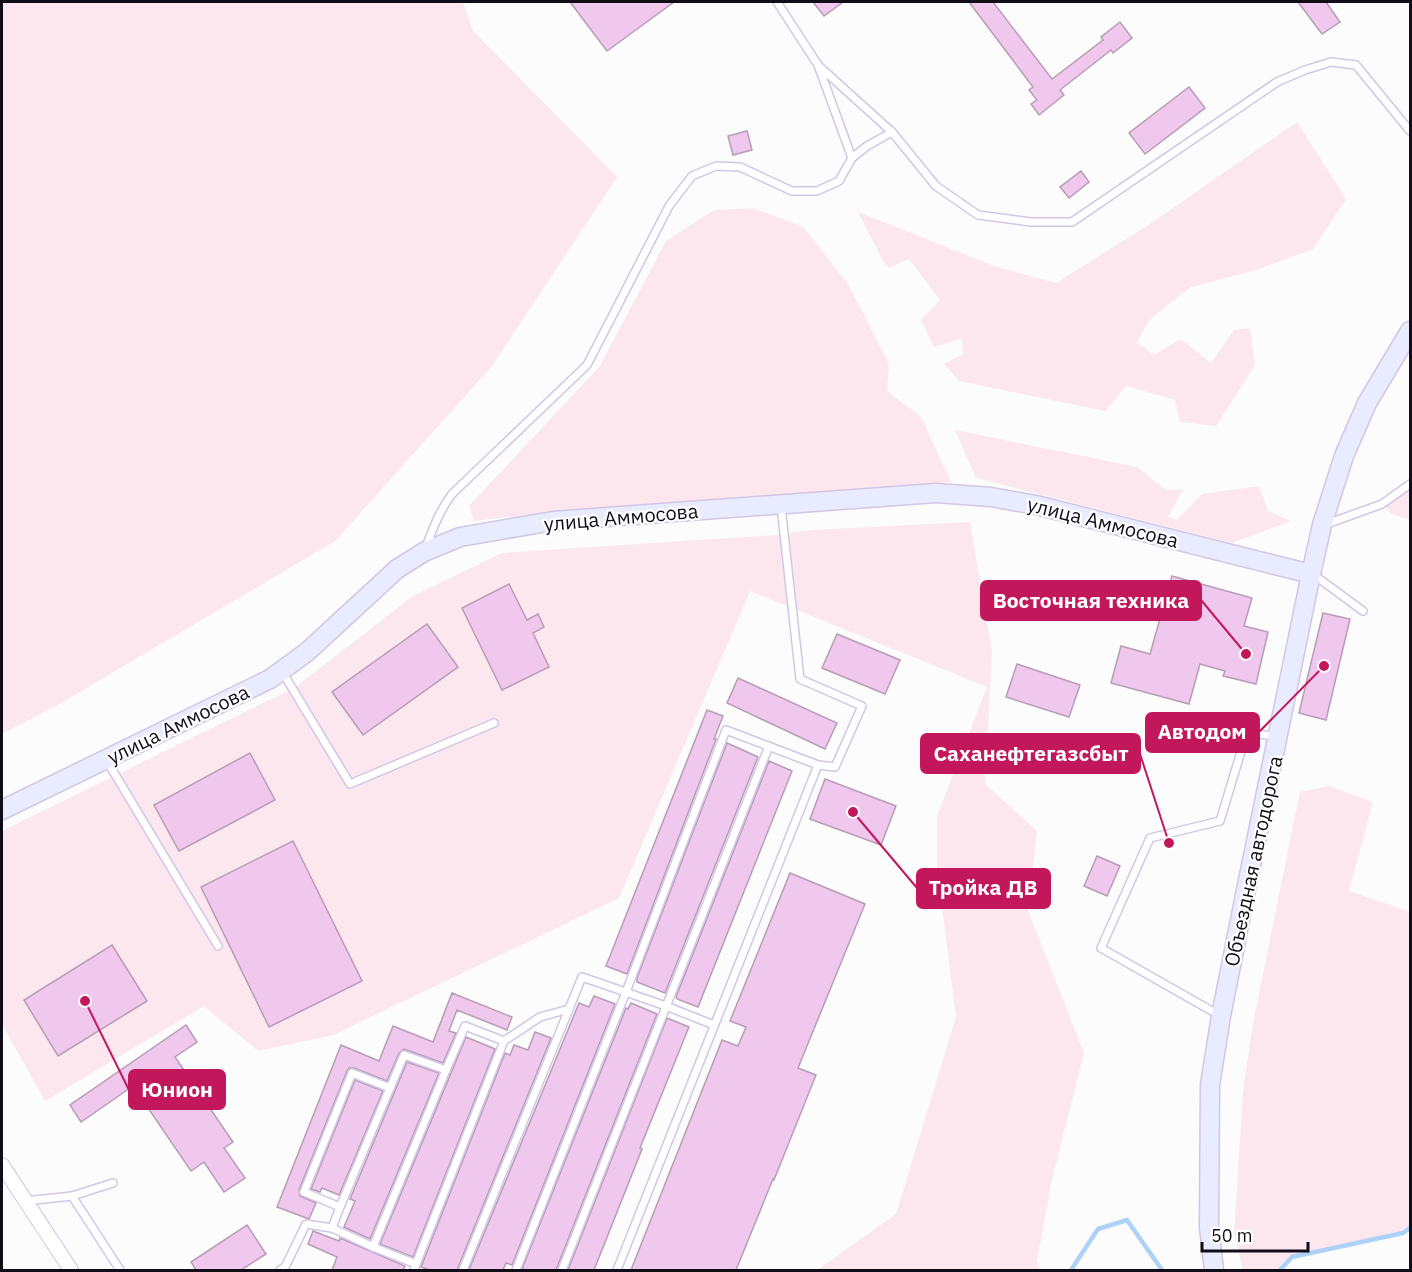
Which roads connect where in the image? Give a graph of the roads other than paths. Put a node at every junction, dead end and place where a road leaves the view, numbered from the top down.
1 (777, 2) edge
2 (818, 65) junction
3 (1410, 131) edge
4 (892, 132) junction
5 (852, 158) junction
6 (1410, 331) edge
7 (1410, 484) edge
8 (780, 504) junction
9 (1322, 525) junction
10 (424, 552) junction
11 (1311, 574) junction
12 (1363, 612) dead end
13 (282, 670) junction
14 (494, 723) dead end
15 (1278, 737) junction
16 (770, 746) junction
17 (105, 759) junction
18 (818, 765) junction
19 (2, 810) edge
20 (218, 946) dead end
21 (626, 992) junction
22 (666, 1006) junction
23 (569, 1009) junction
24 (1221, 1016) junction
25 (714, 1025) junction
26 (504, 1041) junction
27 (446, 1070) junction
28 (390, 1088) junction
29 (2, 1165) edge
30 (113, 1183) dead end
31 (72, 1196) junction
32 (25, 1201) junction
33 (340, 1207) junction
34 (332, 1228) junction
35 (373, 1247) junction
36 (415, 1267) edge
37 (71, 1270) edge
38 (120, 1270) edge
39 (280, 1270) edge
40 (463, 1270) edge
41 (516, 1270) edge
42 (562, 1270) edge
43 (617, 1270) edge
44 (1214, 1270) edge

1 - 2 lane
2 - 4 lane
2 - 5 lane
3 - 4 lane
4 - 5 lane
5 - 10 lane
6 - 9 street, Объездная автодорога
7 - 9 lane
8 - 10 street, улица Аммосова
8 - 11 street, улица Аммосова
8 - 18 lane
9 - 11 street, Объездная автодорога
10 - 13 street, улица Аммосова
11 - 12 lane
11 - 15 street, Объездная автодорога
13 - 14 lane
13 - 17 street, улица Аммосова
15 - 24 street, Объездная автодорога
15 - 24 lane
16 - 18 lane
16 - 21 lane
16 - 22 lane
17 - 19 street, улица Аммосова
17 - 20 lane
18 - 25 lane
21 - 22 lane
21 - 23 lane
21 - 41 lane
22 - 25 lane
22 - 42 lane
23 - 26 lane
23 - 40 lane
24 - 44 street, Объездная автодорога
25 - 43 lane
26 - 27 lane
26 - 36 lane
27 - 28 lane
27 - 35 lane
28 - 33 lane
28 - 33 lane
29 - 32 street
30 - 31 lane
31 - 32 lane
31 - 38 lane
32 - 37 street
33 - 34 lane
34 - 35 lane
34 - 39 lane
35 - 36 lane

